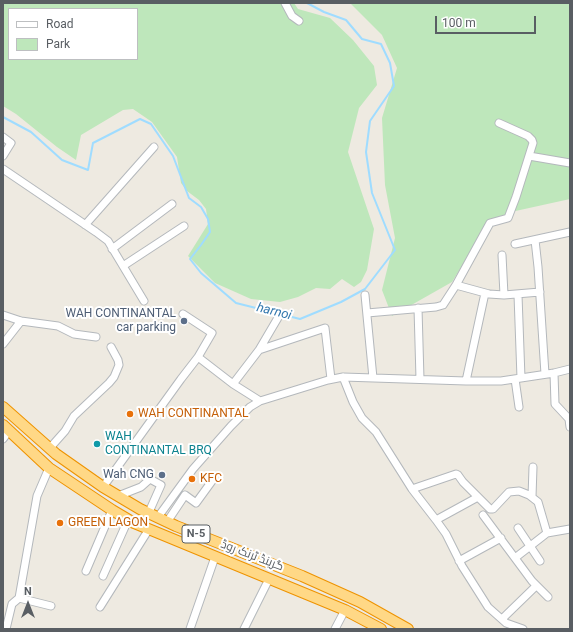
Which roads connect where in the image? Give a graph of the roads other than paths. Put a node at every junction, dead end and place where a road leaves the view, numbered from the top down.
1 (285, 3) edge
2 (299, 21) dead end
3 (498, 123) dead end
4 (3, 137) edge
5 (154, 147) dead end
6 (3, 156) edge
7 (529, 156) junction
8 (570, 163) edge
9 (3, 169) edge
10 (172, 204) dead end
11 (86, 225) junction
12 (184, 226) dead end
13 (570, 232) edge
14 (534, 240) junction
15 (515, 244) dead end
16 (112, 249) junction
17 (502, 255) dead end
18 (123, 266) junction
19 (456, 286) junction
20 (485, 292) junction
21 (540, 292) junction
22 (365, 295) dead end
23 (504, 295) junction
24 (518, 295) junction
25 (144, 301) dead end
26 (418, 308) junction
27 (367, 313) junction
28 (183, 314) dead end
29 (3, 315) edge
30 (279, 316) dead end
31 (21, 321) junction
32 (96, 337) dead end
33 (3, 344) edge
34 (111, 347) dead end
35 (259, 350) junction
36 (198, 357) junction
37 (570, 369) edge
38 (554, 373) junction
39 (545, 374) junction
40 (343, 377) junction
41 (373, 378) junction
42 (518, 378) junction
43 (331, 379) junction
44 (420, 379) junction
45 (466, 381) junction
46 (233, 384) junction
47 (260, 401) junction
48 (3, 407) edge
49 (519, 407) dead end
50 (570, 427) edge
51 (5, 431) edge
52 (49, 449) junction
53 (533, 467) dead end
54 (49, 468) junction
55 (212, 481) dead end
56 (103, 487) junction
57 (412, 489) junction
58 (118, 496) junction
59 (532, 497) junction
60 (478, 498) junction
61 (112, 510) junction
62 (149, 513) junction
63 (483, 515) dead end
64 (436, 520) junction
65 (131, 521) junction
66 (167, 522) junction
67 (518, 528) dead end
68 (149, 529) junction
69 (570, 529) edge
70 (547, 532) junction
71 (500, 538) junction
72 (530, 546) junction
73 (215, 557) junction
74 (515, 558) junction
75 (459, 561) junction
76 (540, 561) dead end
77 (86, 571) dead end
78 (103, 576) dead end
79 (269, 579) junction
80 (536, 586) junction
81 (548, 597) dead end
82 (19, 598) junction
83 (51, 606) dead end
84 (100, 607) dead end
85 (345, 610) junction
86 (502, 619) junction
87 (6, 629) edge
88 (190, 629) edge
89 (244, 629) edge
90 (335, 629) edge
91 (381, 629) edge
92 (408, 629) edge
93 (523, 629) edge

1 - 2 street
3 - 7 street
4 - 6 street
5 - 11 street
7 - 8 street
7 - 19 street
9 - 11 street
10 - 16 street
11 - 16 street
12 - 18 street
13 - 14 street
14 - 15 street
14 - 21 street
16 - 18 street
17 - 23 street
18 - 25 street
19 - 20 street
19 - 26 street
20 - 23 street
20 - 45 street
21 - 24 street
21 - 39 street
22 - 27 street
23 - 24 street
24 - 42 street
26 - 27 street
26 - 44 street
27 - 41 street
28 - 36 street
29 - 31 street
30 - 35 street
31 - 32 street
31 - 33 street
34 - 52 street
35 - 43 street
35 - 46 street
36 - 46 street
36 - 56 street
37 - 38 street
38 - 39 street
38 - 50 street
39 - 42 street
40 - 41 street
40 - 43 street
40 - 57 street
41 - 44 street
42 - 45 street
42 - 49 street
43 - 47 street
44 - 45 street
46 - 47 street
47 - 62 street
48 - 52 highway, گرینڈ ٹرنک روڈ / N-5
51 - 54 highway, گرینڈ ٹرنک روڈ / N-5
52 - 56 highway, گرینڈ ٹرنک روڈ / N-5
53 - 59 street
54 - 61 highway, گرینڈ ٹرنک روڈ / N-5
54 - 82 street
55 - 66 street
56 - 58 highway, گرینڈ ٹرنک روڈ / N-5
57 - 60 street
57 - 64 street
58 - 62 highway, گرینڈ ٹرنک روڈ / N-5
58 - 62 street
59 - 60 street
59 - 70 street
60 - 64 street
61 - 65 highway, گرینڈ ٹرنک روڈ / N-5
61 - 77 street
62 - 65 highway
62 - 66 highway, گرینڈ ٹرنک روڈ / N-5
63 - 71 street
64 - 75 street
65 - 68 highway, گرینڈ ٹرنک روڈ / N-5
65 - 78 street
66 - 92 highway, گرینڈ ٹرنک روڈ / N-5
67 - 72 street
68 - 73 highway, گرینڈ ٹرنک روڈ / N-5
68 - 84 street
69 - 70 street
70 - 72 street
71 - 74 street
71 - 75 street
72 - 74 street
72 - 76 street
73 - 79 highway, گرینڈ ٹرنک روڈ / N-5
73 - 88 street
74 - 80 street
75 - 86 street
79 - 85 highway, گرینڈ ٹرنک روڈ / N-5
79 - 89 street
80 - 81 street
80 - 86 street
82 - 83 street
82 - 87 street
85 - 90 street
85 - 91 highway, گرینڈ ٹرنک روڈ / N-5
86 - 93 street

